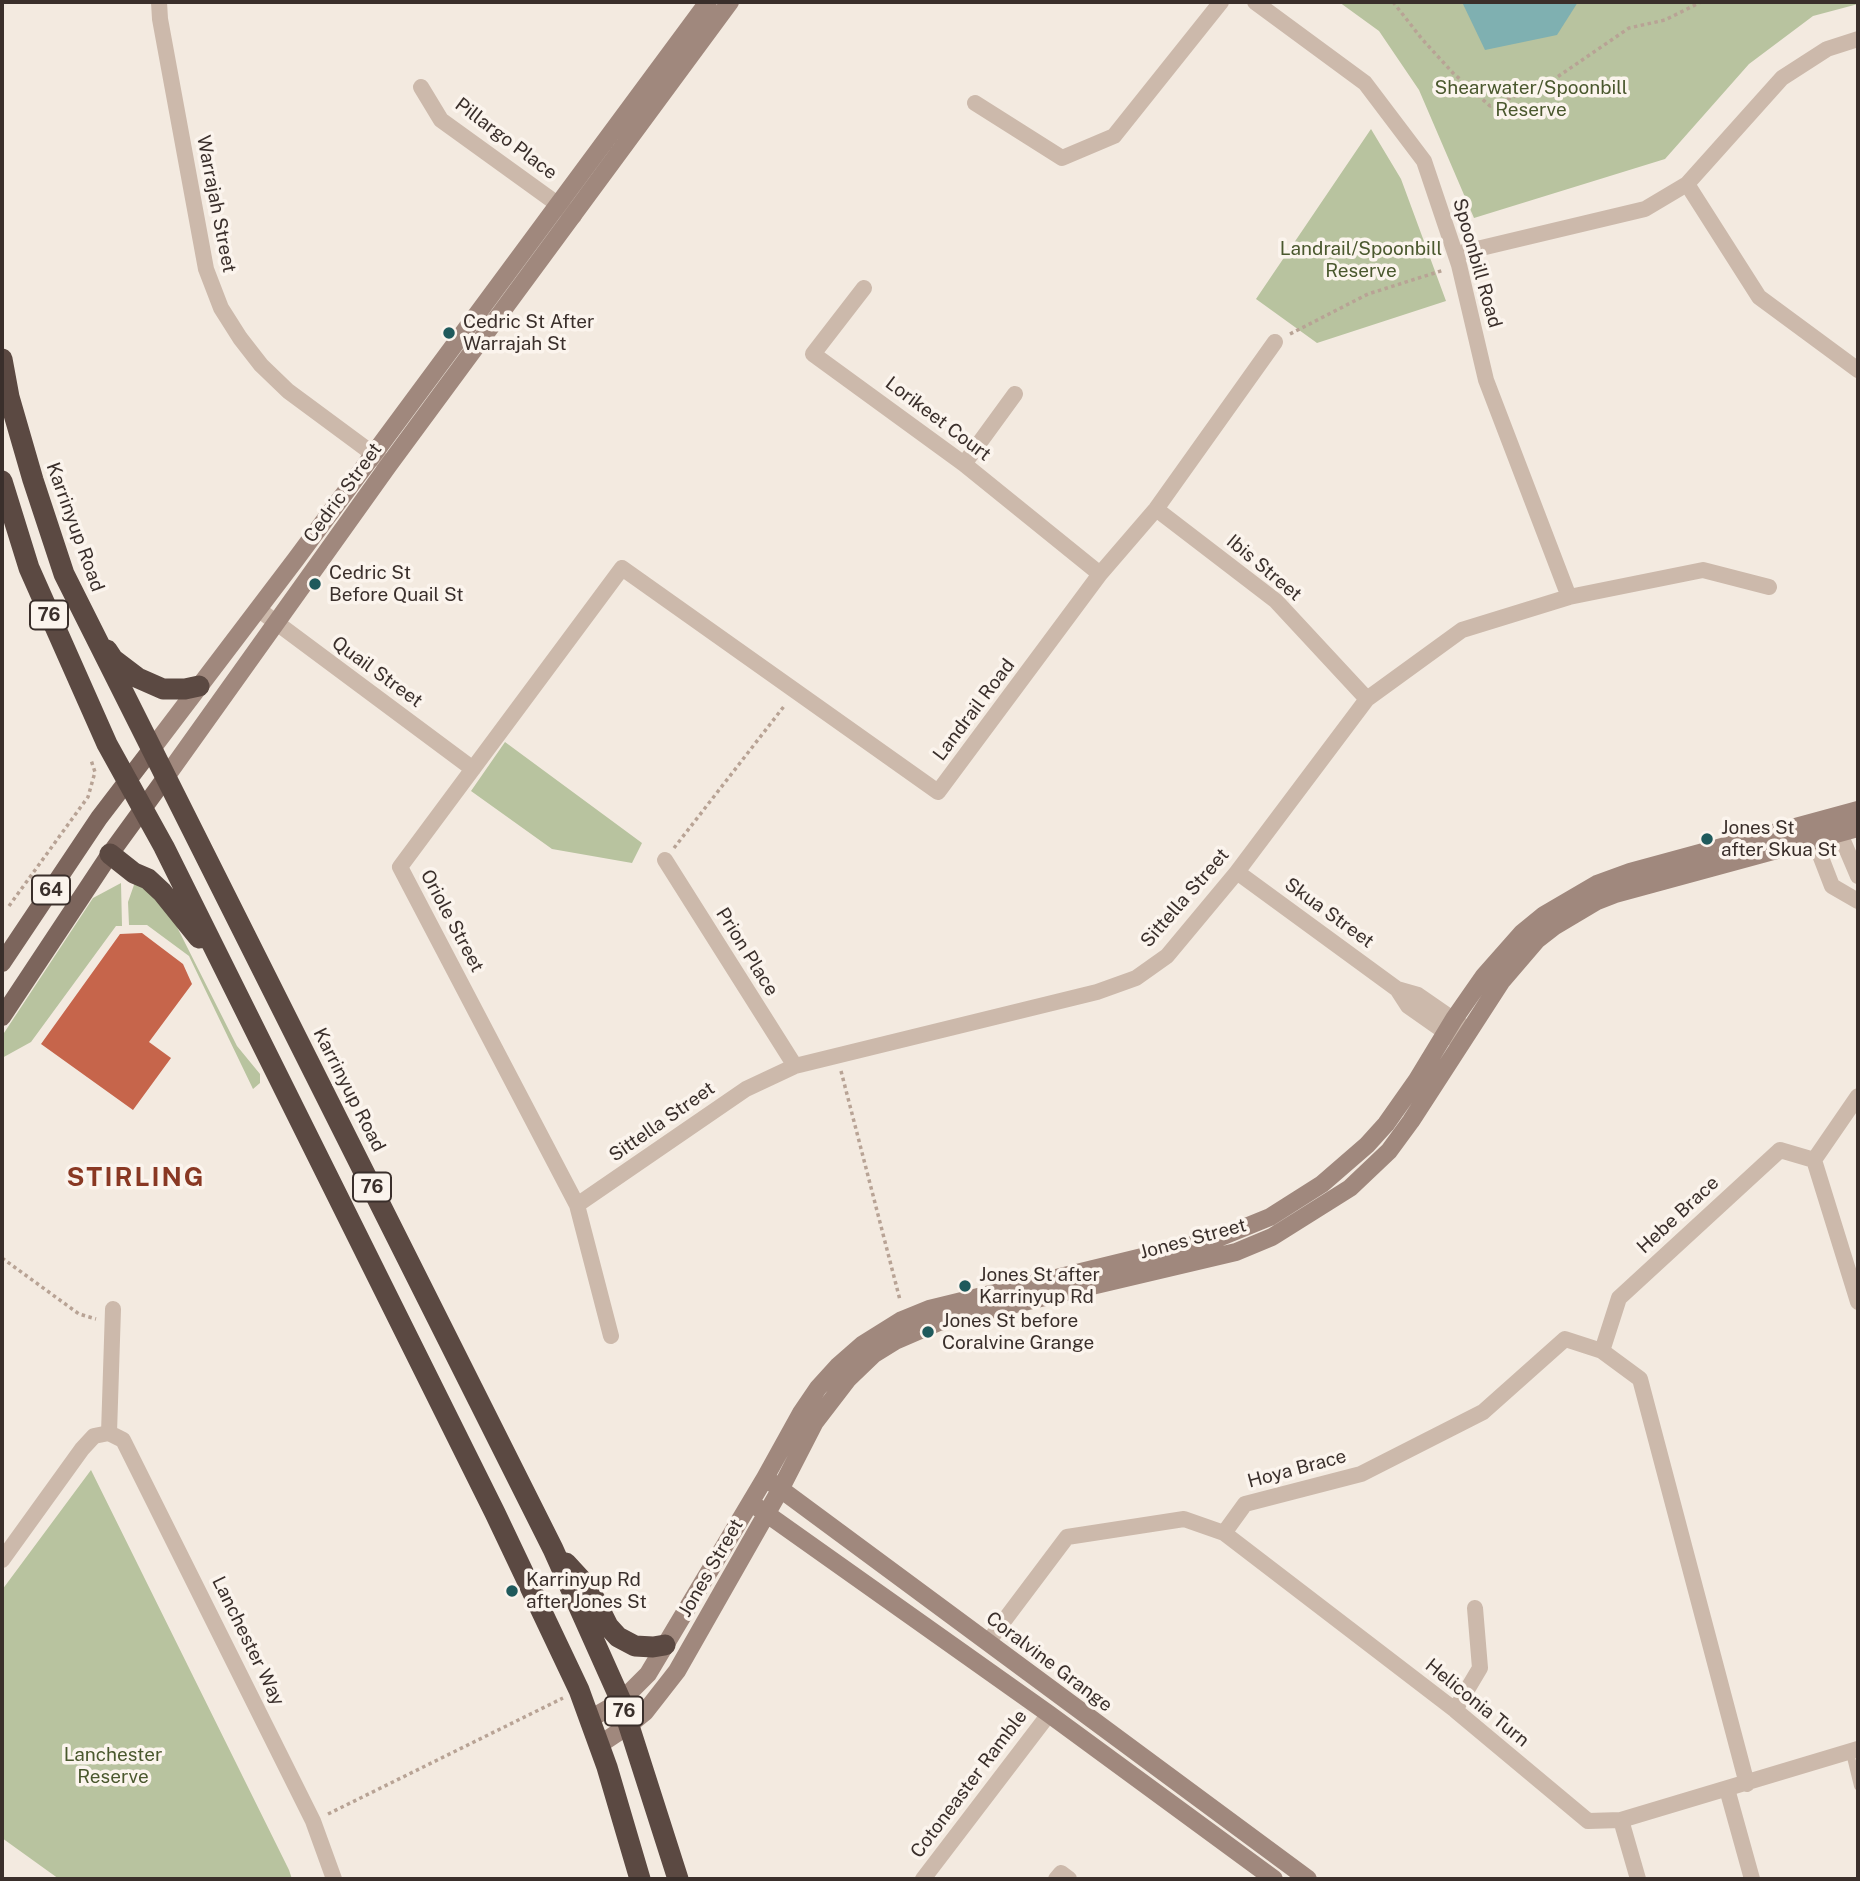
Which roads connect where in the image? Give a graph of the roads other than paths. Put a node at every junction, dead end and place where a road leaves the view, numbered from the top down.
1 (159, 2) edge
2 (708, 2) edge
3 (730, 2) edge
4 (1222, 2) edge
5 (1255, 2) edge
6 (1858, 39) edge
7 (421, 87) dead end
8 (975, 103) dead end
9 (1688, 184) junction
10 (559, 205) junction
11 (574, 216) junction
12 (1457, 260) junction
13 (864, 288) dead end
14 (1275, 342) road end
15 (2, 359) edge
16 (1858, 370) edge
17 (1015, 394) dead end
18 (373, 455) junction
19 (964, 464) junction
20 (388, 466) junction
21 (2, 481) edge
22 (1156, 509) junction
23 (622, 568) joint
24 (1100, 574) junction
25 (1769, 587) dead end
26 (1569, 597) junction
27 (258, 609) junction
28 (275, 623) junction
29 (89, 625) junction
30 (199, 686) junction
31 (1367, 699) junction
32 (151, 750) junction
33 (472, 769) junction
34 (166, 777) junction
35 (127, 782) junction
36 (144, 808) junction
37 (1858, 810) edge
38 (1836, 825) junction
39 (1858, 828) edge
40 (1810, 831) junction
41 (110, 854) junction
42 (664, 860) road end
43 (1237, 872) junction
44 (1858, 876) edge
45 (1857, 895) edge
46 (2, 963) edge
47 (228, 976) junction
48 (2, 1017) edge
49 (1450, 1026) junction
50 (1466, 1037) junction
51 (795, 1066) junction
52 (1858, 1096) edge
53 (1814, 1160) junction
54 (577, 1205) junction
55 (1858, 1302) edge
56 (113, 1317) road end
57 (611, 1336) dead end
58 (1602, 1351) junction
59 (109, 1433) junction
60 (765, 1478) junction
61 (780, 1490) junction
62 (751, 1503) junction
63 (767, 1513) junction
64 (1224, 1533) junction
65 (553, 1549) junction
66 (2, 1560) edge
67 (1475, 1608) dead end
68 (988, 1642) junction
69 (665, 1645) junction
70 (621, 1701) junction
71 (1455, 1710) junction
72 (1049, 1714) junction
73 (590, 1719) junction
74 (629, 1725) junction
75 (599, 1745) junction
76 (1854, 1751) edge
77 (1747, 1784) junction
78 (1858, 1786) edge
79 (1727, 1789) junction
80 (1621, 1820) junction
81 (334, 1879) edge
82 (640, 1879) edge
83 (678, 1879) edge
84 (923, 1879) edge
85 (1056, 1879) edge
86 (1069, 1879) edge
87 (1274, 1879) edge
88 (1308, 1879) edge
89 (1638, 1879) edge
90 (1752, 1879) edge

1 - 18 street, Warrajah Street
2 - 10 street, Cedric Street / 64
3 - 11 street, Cedric Street / 64
4 - 8 street
5 - 12 street, Spoonbill Road
6 - 9 street
7 - 10 street, Pillargo Place
9 - 12 street
9 - 16 street
10 - 11 street, Pillargo Place
10 - 18 street, Cedric Street / 64
11 - 20 street, Cedric Street / 64
12 - 26 street, Spoonbill Road
13 - 19 street, Lorikeet Court
14 - 22 street, Landrail Road
15 - 29 highway, Karrinyup Road / 76
17 - 19 street
18 - 20 street, Warrajah Street
18 - 27 street, Cedric Street / 64
19 - 24 street, Lorikeet Court
20 - 28 street, Cedric Street / 64
21 - 35 highway, 76
22 - 24 street, Landrail Road
22 - 31 street, Ibis Street
23 - 24 street, Landrail Road
23 - 33 street, Oriole Street
25 - 26 street, Sittella Street
26 - 31 street, Sittella Street
27 - 28 street, Quail Street
27 - 30 street, Cedric Street / 64
28 - 33 street, Quail Street
28 - 34 street, Cedric Street / 64
29 - 30 highway
29 - 32 highway, Karrinyup Road / 76
30 - 32 street, Cedric Street / 64
31 - 43 street, Sittella Street
32 - 34 highway, Karrinyup Road / 76
32 - 35 main road, Cedric Street / 64
33 - 54 street, Oriole Street
34 - 36 main road, Cedric Street / 64
34 - 65 highway, Karrinyup Road / 76
35 - 36 highway, 76
35 - 46 main road, Cedric Street / 64
36 - 41 main road, Cedric Street / 64
36 - 47 highway, 76
37 - 38 street, Jones Street
38 - 39 street, Jones Street
38 - 40 street, Jones Street
38 - 44 street
40 - 45 street
40 - 49 street, Jones Street
40 - 50 street, Jones Street
41 - 47 highway
41 - 48 main road, Cedric Street / 64
42 - 51 street, Prion Place
43 - 49 street, Skua Street
43 - 51 street, Sittella Street
47 - 73 highway, 76
49 - 50 street, Skua Street
49 - 60 street, Jones Street
50 - 61 street, Jones Street
51 - 54 street, Sittella Street
52 - 53 street
53 - 55 street
53 - 58 street, Hebe Brace
54 - 57 street, Oriole Street
56 - 59 street
58 - 64 street, Hoya Brace
58 - 77 street
59 - 66 street
59 - 81 street, Lanchester Way
60 - 61 street, Coralvine Grange
60 - 62 street, Jones Street
61 - 63 street, Jones Street
61 - 68 street, Coralvine Grange
62 - 63 street
62 - 69 street, Jones Street
63 - 72 street
63 - 74 street, Jones Street
64 - 68 street
64 - 71 street, Heliconia Turn
65 - 69 highway
65 - 70 highway, Karrinyup Road / 76
67 - 71 street
68 - 88 street, Coralvine Grange
69 - 70 street, Jones Street
70 - 73 street, Jones Street
70 - 74 highway, Karrinyup Road / 76
71 - 80 street, Heliconia Turn
72 - 84 street, Cotoneaster Ramble
72 - 87 street
73 - 75 highway, 76
74 - 75 street, Jones Street
74 - 83 highway, Karrinyup Road / 76
75 - 82 highway, 76
76 - 77 street, Heliconia Turn
76 - 78 lane
77 - 79 street, Heliconia Turn
79 - 80 street, Heliconia Turn
79 - 90 street
80 - 89 street
85 - 86 street

